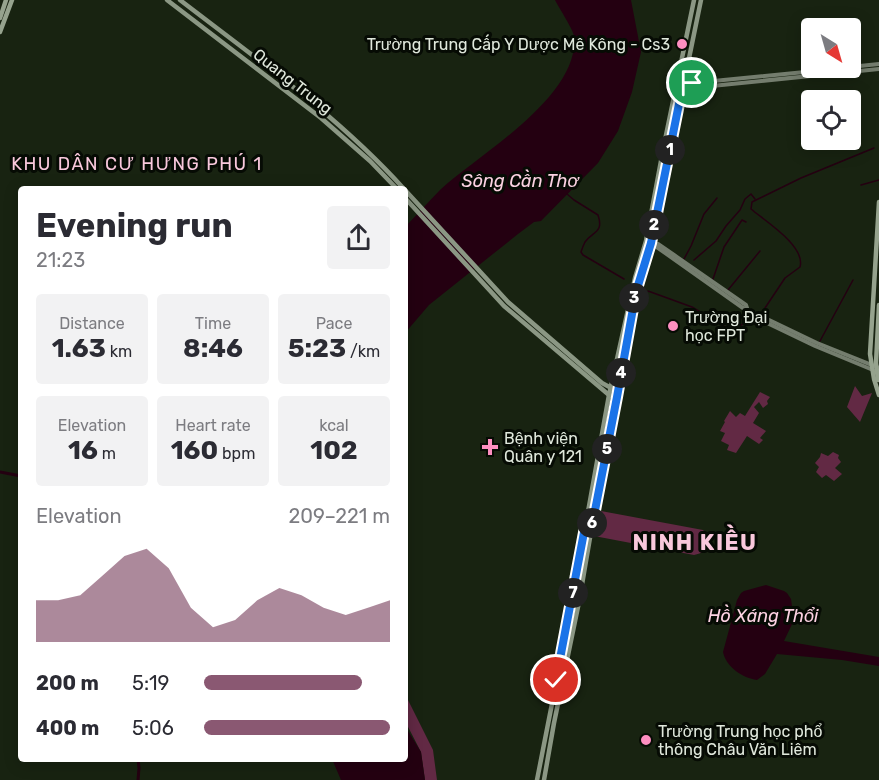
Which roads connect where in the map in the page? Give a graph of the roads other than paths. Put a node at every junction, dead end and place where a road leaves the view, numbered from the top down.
1 (6, 0) edge
2 (13, 0) edge
3 (167, 0) edge
4 (180, 0) edge
5 (694, 0) edge
6 (701, 0) edge
7 (2, 19) edge
8 (0, 32) edge
9 (879, 64) edge
10 (861, 66) edge
11 (861, 69) edge
12 (879, 69) edge
13 (801, 74) edge
14 (680, 86) junction
15 (394, 186) edge
16 (401, 186) edge
17 (408, 193) edge
18 (408, 201) edge
19 (879, 202) edge
20 (878, 225) edge
21 (649, 242) junction
22 (879, 305) edge
23 (541, 333) junction
24 (876, 369) edge
25 (879, 385) edge
26 (611, 389) junction
27 (618, 394) junction
28 (609, 395) junction
29 (879, 395) edge
30 (596, 468) junction
31 (603, 468) junction
32 (594, 504) junction
33 (587, 517) junction
34 (594, 517) junction
35 (592, 526) junction
36 (585, 527) junction
37 (590, 537) junction
38 (583, 538) junction
39 (572, 602) junction
40 (579, 602) junction
41 (570, 612) junction
42 (577, 613) junction
43 (537, 780) edge
44 (543, 780) edge

1 - 7 highway
2 - 7 highway
3 - 15 main road, Quang Trung
4 - 16 main road, Quang Trung
5 - 14 main road
6 - 14 main road
7 - 8 highway
9 - 10 main road
11 - 12 main road
13 - 14 main road
14 - 21 main road
17 - 23 main road, Quang Trung
18 - 23 main road, Quang Trung
19 - 20 highway
20 - 24 highway
21 - 24 main road
21 - 26 main road
21 - 27 main road
22 - 24 highway
23 - 26 main road, Quang Trung
23 - 28 main road, Quang Trung
24 - 25 highway
24 - 29 highway
26 - 27 main road, Quang Trung
26 - 28 main road
27 - 28 main road, Quang Trung
27 - 31 main road
28 - 30 main road
30 - 31 main road
30 - 32 main road
31 - 32 main road
32 - 33 main road
32 - 34 main road
33 - 34 main road
33 - 36 main road
34 - 35 main road
35 - 36 main road
35 - 37 main road
36 - 38 main road
37 - 38 main road
37 - 40 main road
38 - 39 main road
39 - 40 main road
39 - 41 main road
40 - 42 main road
41 - 42 main road
41 - 43 main road
42 - 44 main road

